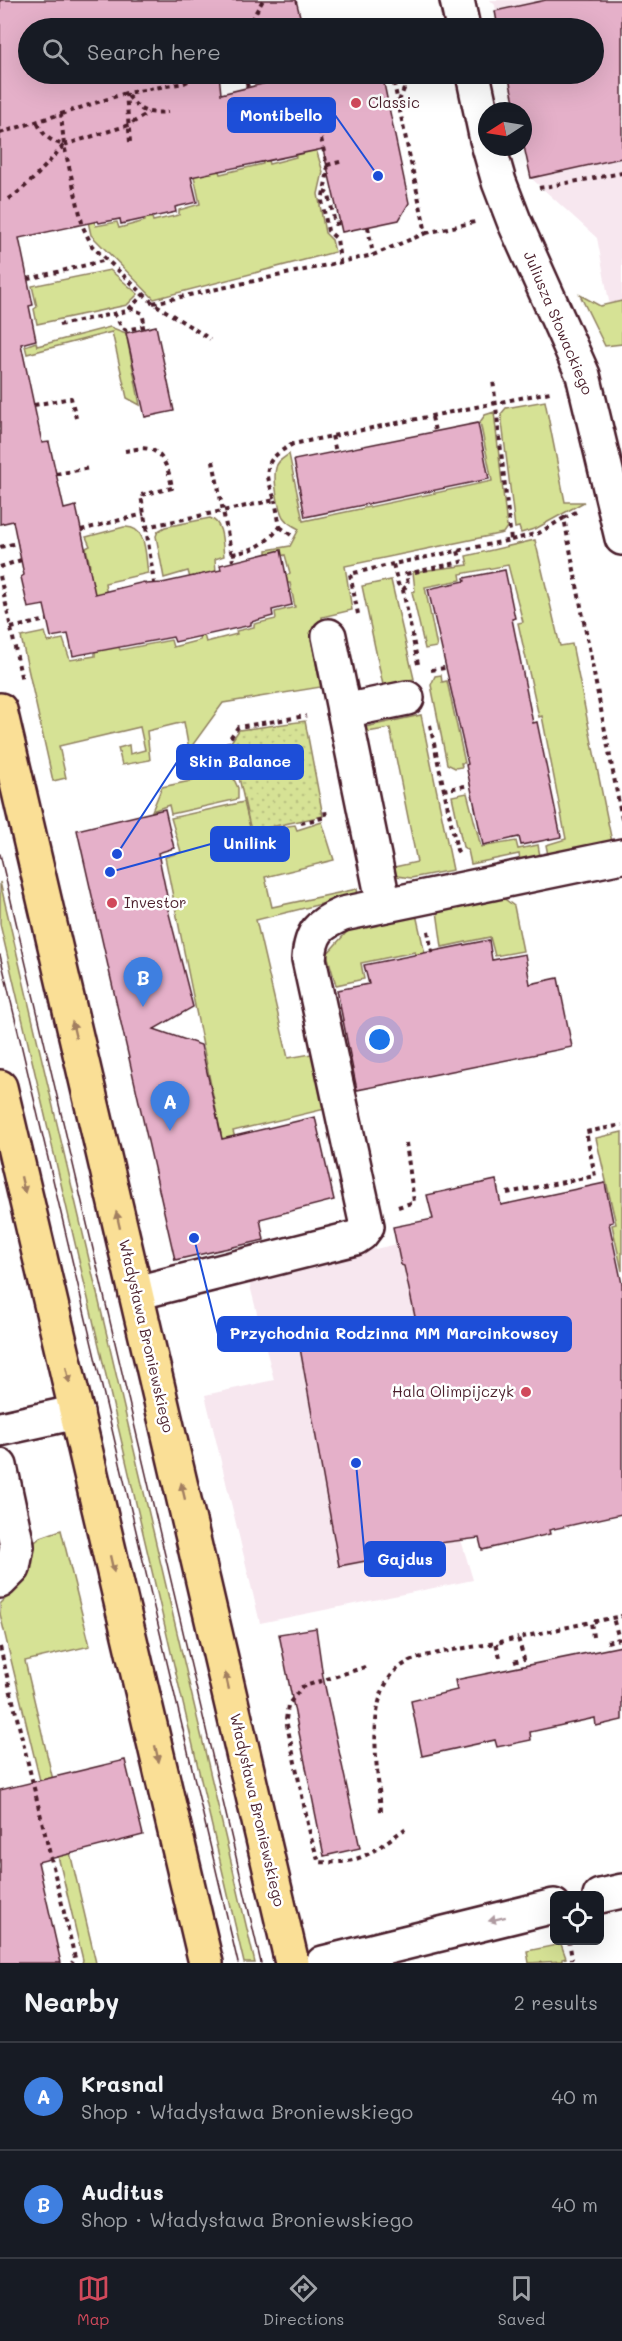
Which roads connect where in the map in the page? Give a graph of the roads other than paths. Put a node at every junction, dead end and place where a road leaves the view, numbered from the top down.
1 (457, 0) edge
2 (461, 18) edge
3 (475, 84) edge
4 (479, 102) edge
5 (491, 156) edge
6 (622, 538) edge
7 (329, 636) road end
8 (407, 698) dead end
9 (0, 710) edge
10 (344, 711) junction
11 (622, 856) edge
12 (384, 905) junction
13 (0, 1087) edge
14 (135, 1293) junction
15 (76, 1412) junction
16 (0, 1430) edge
17 (0, 1466) edge
18 (0, 1581) edge
19 (622, 1891) edge
20 (604, 1895) edge
21 (550, 1907) edge
22 (206, 1963) edge
23 (292, 1963) edge
24 (323, 1963) edge

1 - 2 street
3 - 4 street, Juliusza Słowackiego
5 - 6 street, Juliusza Słowackiego
7 - 10 street
8 - 10 street
14 -> 9 main road, Władysława Broniewskiego
10 - 12 street
11 - 12 street
12 - 14 street
13 -> 15 main road
23 -> 14 main road, Władysława Broniewskiego
15 - 16 street
15 -> 22 main road
17 - 18 street
19 - 20 street
21 -> 24 street

